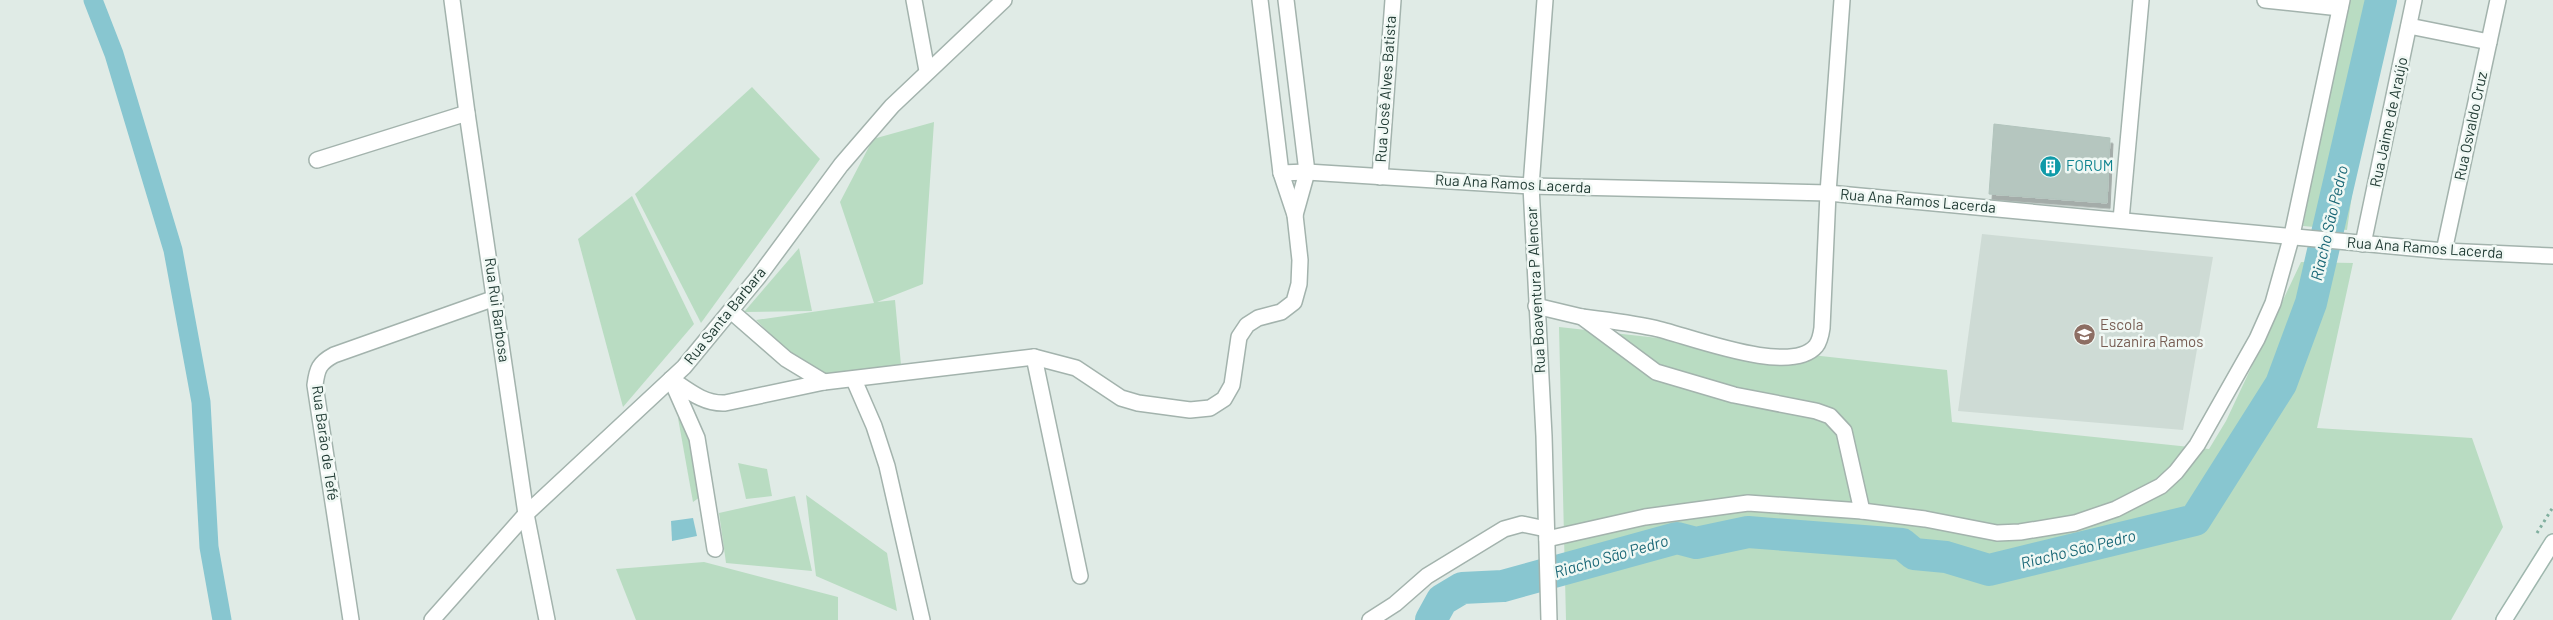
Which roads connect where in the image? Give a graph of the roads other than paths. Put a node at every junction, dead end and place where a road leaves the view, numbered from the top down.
1 (452, 0) edge
2 (914, 0) edge
3 (1004, 0) edge
4 (1260, 0) edge
5 (1286, 0) edge
6 (1393, 0) edge
7 (1545, 0) edge
8 (1842, 0) edge
9 (2141, 0) edge
10 (2265, 0) edge
11 (2414, 0) edge
12 (2498, 0) edge
13 (2341, 4) edge
14 (2409, 26) junction
15 (2489, 42) junction
16 (927, 71) junction
17 (1296, 87) junction
18 (1270, 90) junction
19 (467, 113) junction
20 (317, 160) dead end
21 (1307, 172) junction
22 (1280, 173) junction
23 (1380, 177) junction
24 (1531, 186) junction
25 (1828, 193) junction
26 (1295, 215) junction
27 (2121, 220) junction
28 (2292, 235) junction
29 (2355, 243) junction
30 (2444, 252) junction
31 (2553, 256) edge
32 (495, 298) junction
33 (1536, 306) junction
34 (731, 311) junction
35 (1582, 317) junction
36 (1034, 357) junction
37 (671, 379) junction
38 (854, 380) junction
39 (824, 382) junction
40 (1862, 511) junction
41 (526, 514) junction
42 (1547, 534) junction
43 (2553, 542) edge
44 (715, 550) dead end
45 (1080, 576) dead end
46 (2515, 602) junction
47 (351, 620) edge
48 (432, 620) edge
49 (547, 620) edge
50 (922, 620) edge
51 (1370, 620) edge
52 (1549, 620) edge
53 (2504, 620) edge
54 (2511, 620) edge

1 - 19 street, Rua Rui Barbosa
2 - 16 street
3 - 16 street, Rua Santa Barbara
4 - 18 street
5 - 17 street
6 - 23 street, Rua Josê Alves Batista
7 - 24 street, Rua Boaventura P Alencar
8 - 25 street
9 - 27 street
10 - 13 street
11 - 14 street, Rua Jaime de Araújo
12 - 15 street, Rua Osvaldo Cruz
13 - 28 street
14 - 15 street
14 - 29 street, Rua Jaime de Araújo
15 - 30 street, Rua Osvaldo Cruz
16 - 34 street, Rua Santa Barbara
17 - 18 street
17 - 21 street
18 - 22 street
19 - 20 street
19 - 32 street, Rua Rui Barbosa
21 - 22 street, Rua Ana Ramos Lacerda
21 - 23 street, Rua Ana Ramos Lacerda
21 - 26 street
22 - 26 street
23 - 24 street, Rua Ana Ramos Lacerda
24 - 25 street, Rua Ana Ramos Lacerda
24 - 33 street, Rua Boaventura P Alencar
25 - 27 street, Rua Ana Ramos Lacerda
25 - 35 street
26 - 36 street
27 - 28 street, Rua Ana Ramos Lacerda
28 - 29 street, Rua Ana Ramos Lacerda
28 - 40 street
29 - 30 street, Rua Ana Ramos Lacerda
30 - 31 street, Rua Ana Ramos Lacerda
32 - 41 street, Rua Rui Barbosa
32 - 47 street, Rua Barão de Tefé
33 - 35 street
33 - 42 street, Rua Boaventura P Alencar
34 - 37 street, Rua Santa Barbara
34 - 39 street
35 - 40 street
36 - 38 street
36 - 45 street
37 - 39 street
37 - 41 street, Rua Santa Barbara
37 - 44 street
38 - 39 street
38 - 50 street
40 - 42 street
41 - 48 street, Rua Santa Barbara
41 - 49 street, Rua Rui Barbosa
42 - 51 street
42 - 52 street, Rua Boaventura P Alencar
43 - 46 street
46 - 53 street
46 - 54 street

